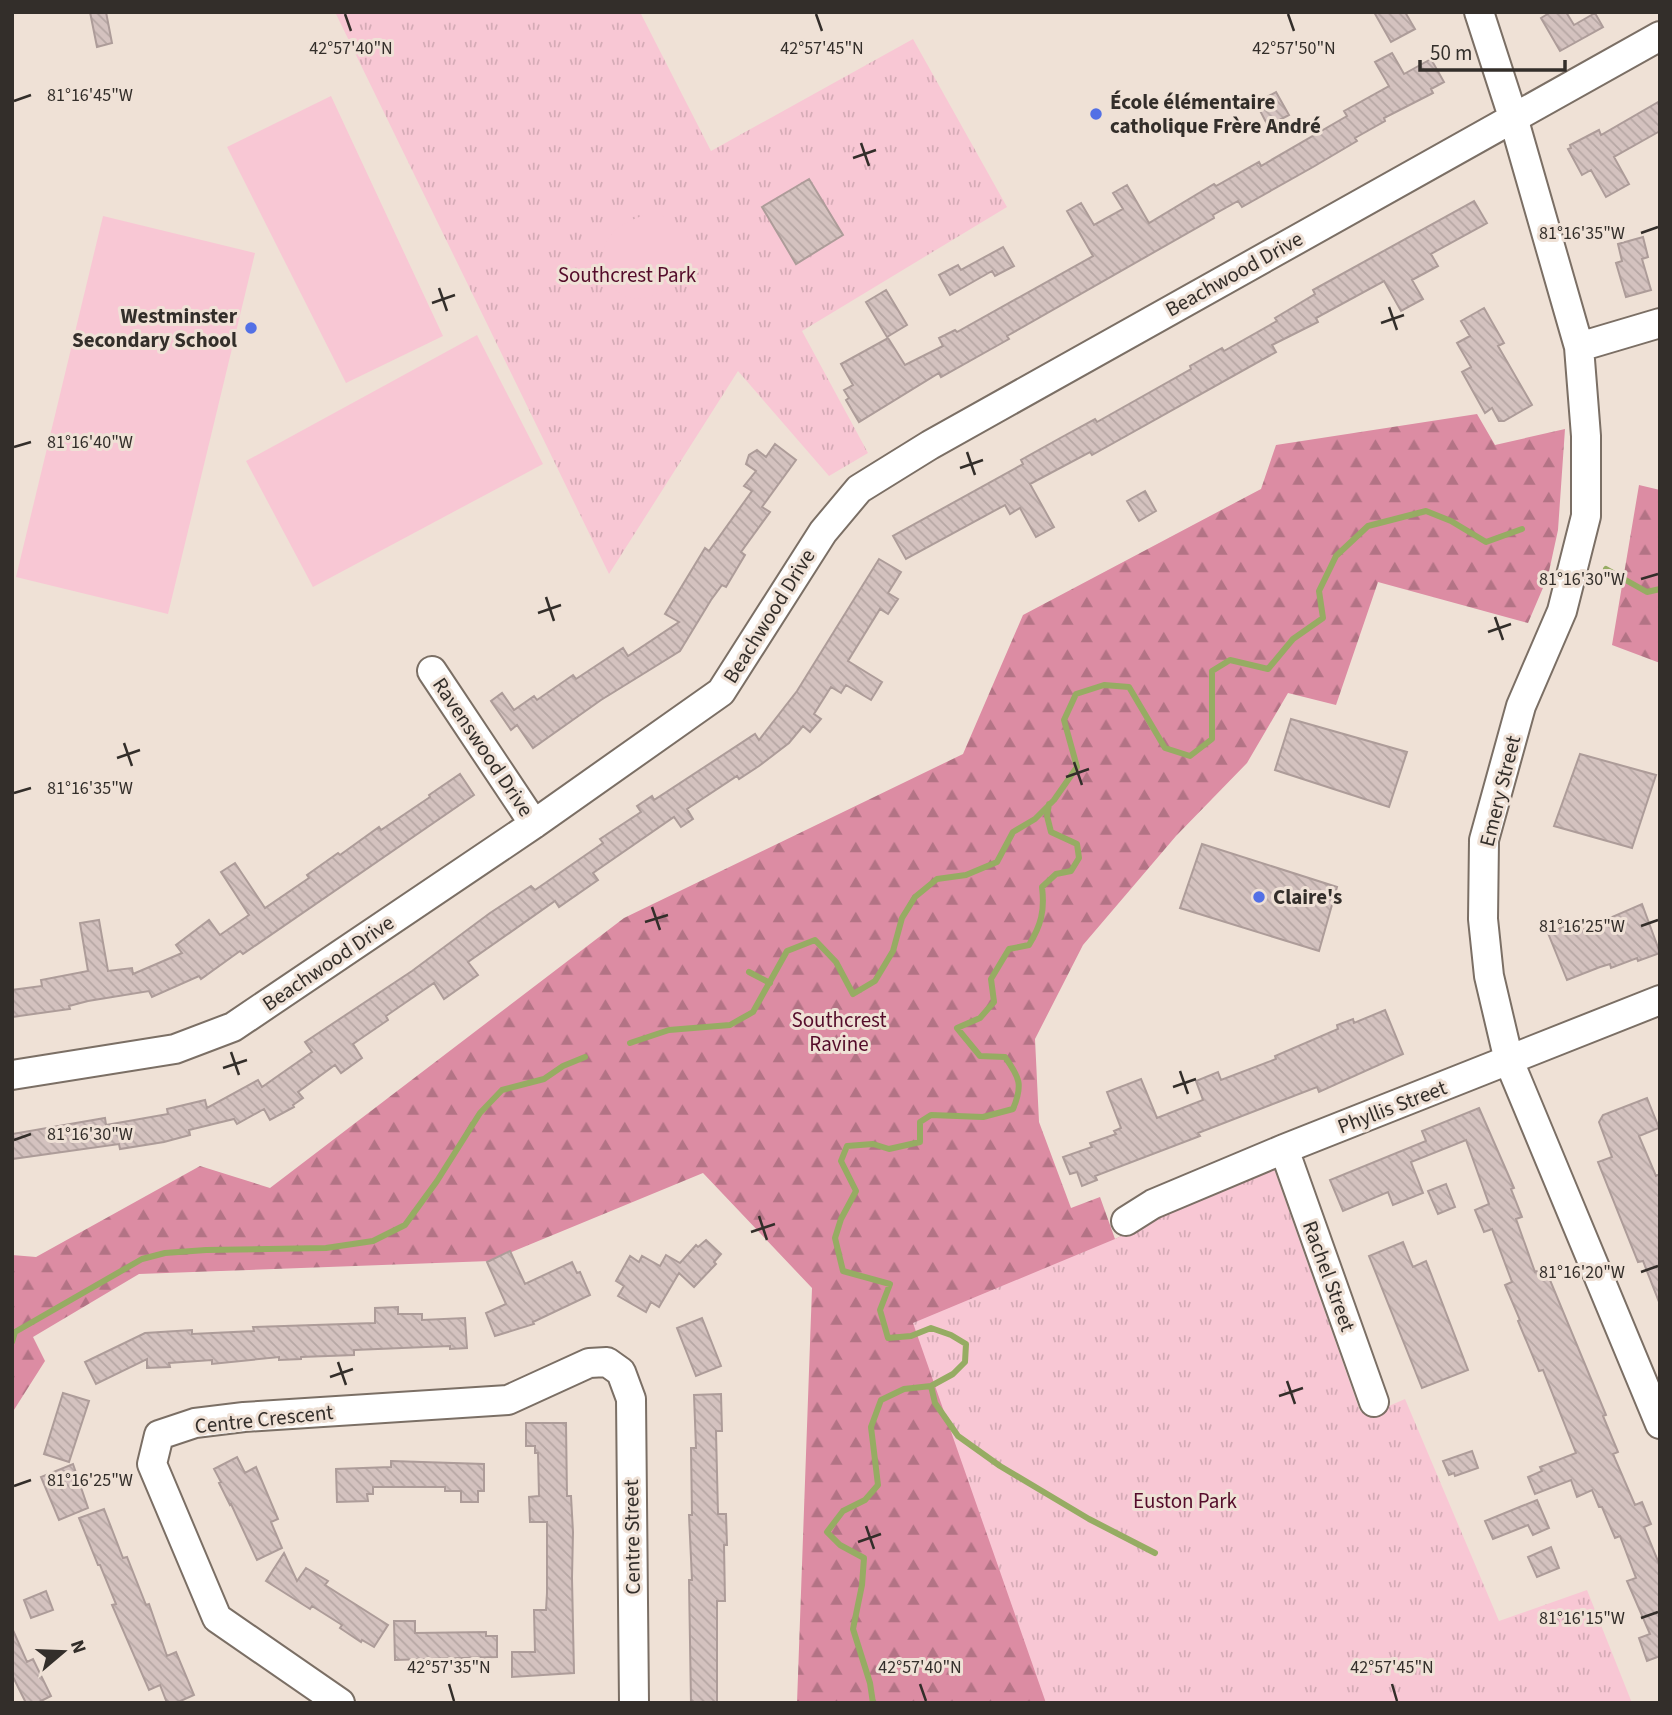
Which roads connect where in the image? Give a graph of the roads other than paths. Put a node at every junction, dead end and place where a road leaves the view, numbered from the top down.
1 (1479, 12) edge
2 (1660, 36) edge
3 (1513, 117) junction
4 (1660, 323) edge
5 (1579, 347) junction
6 (432, 670) dead end
7 (534, 824) junction
8 (1660, 1000) edge
9 (1509, 1061) junction
10 (12, 1075) edge
11 (1284, 1149) junction
12 (1126, 1221) dead end
13 (621, 1372) joint
14 (1374, 1402) dead end
15 (1660, 1424) edge
16 (340, 1703) edge
17 (634, 1703) edge

1 - 3 street, Emery Street
2 - 3 street, Beachwood Drive
3 - 5 street, Emery Street
3 - 7 street, Beachwood Drive
4 - 5 street
5 - 9 street, Emery Street
6 - 7 street, Ravenswood Drive
7 - 10 street, Beachwood Drive
8 - 9 street, Phyllis Street
9 - 11 street, Phyllis Street
9 - 15 street, Emery Street
11 - 12 street, Phyllis Street
11 - 14 street, Rachel Street
13 - 16 street, Centre Crescent
13 - 17 street, Centre Street

